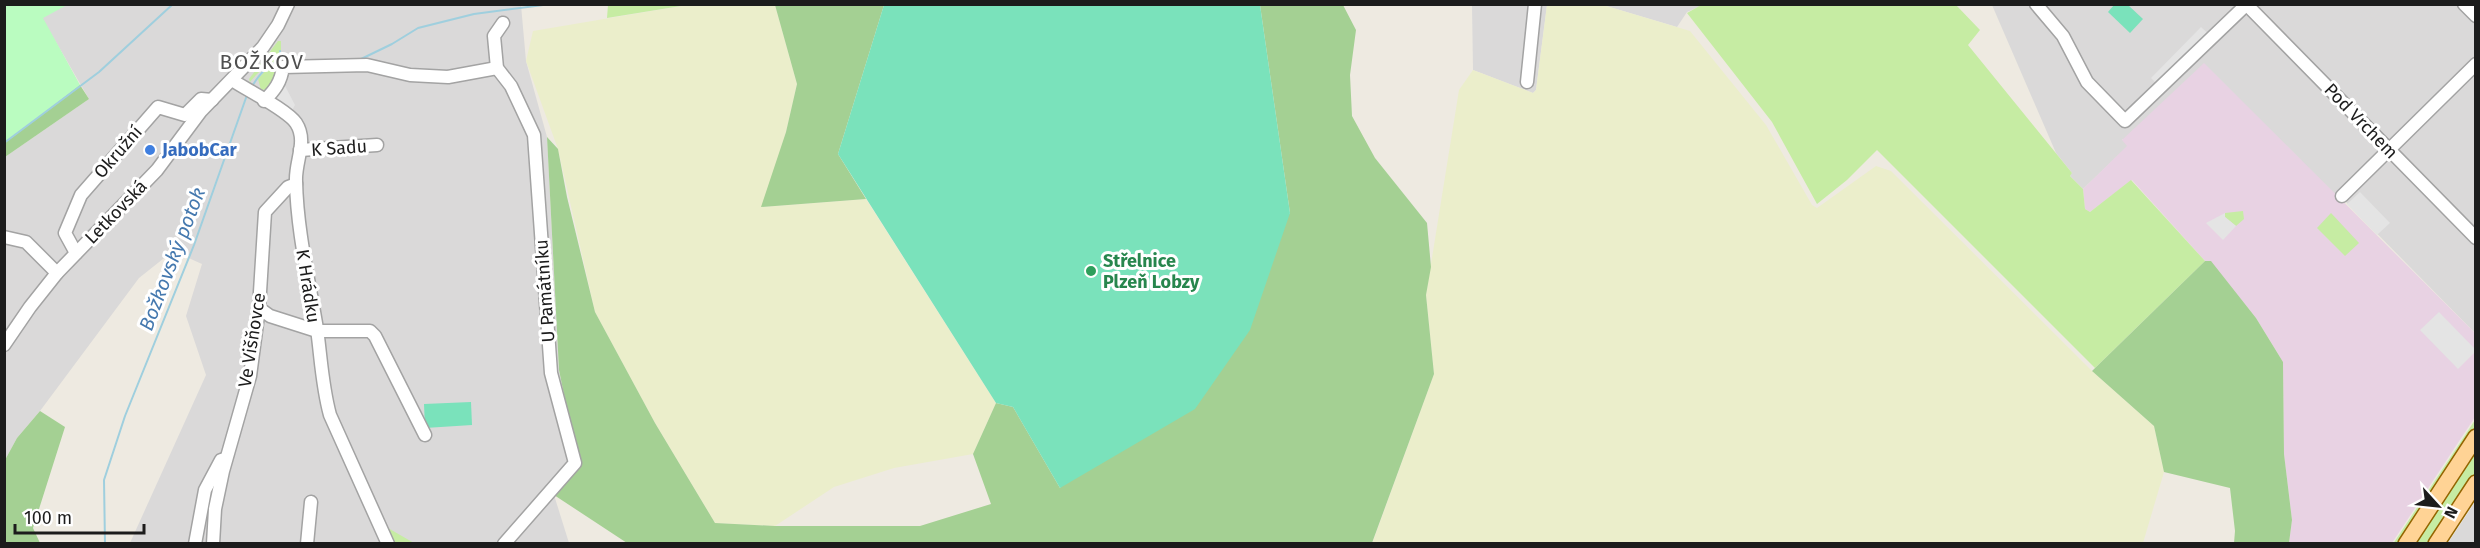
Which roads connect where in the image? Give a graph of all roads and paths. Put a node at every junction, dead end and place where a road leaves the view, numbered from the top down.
1 (288, 4) edge
2 (1535, 4) edge
3 (2036, 4) edge
4 (2464, 4) edge
5 (2247, 5) edge
6 (2475, 16) edge
7 (503, 22) dead end
8 (2475, 64) edge
9 (497, 68) junction
10 (232, 80) junction
11 (1527, 82) dead end
12 (260, 98) junction
13 (212, 100) junction
14 (377, 145) dead end
15 (300, 150) junction
16 (2389, 150) junction
17 (296, 184) junction
18 (2342, 196) dead end
19 (4, 237) edge
20 (2475, 238) edge
21 (76, 253) junction
22 (57, 273) junction
23 (259, 308) junction
24 (317, 331) junction
25 (4, 345) edge
26 (425, 435) dead end
27 (2475, 437) edge
28 (226, 459) junction
29 (2475, 483) edge
30 (310, 502) dead end
31 (195, 543) edge
32 (213, 543) edge
33 (307, 543) edge
34 (388, 543) edge
35 (504, 543) edge
36 (2406, 543) edge
37 (2436, 543) edge

1 - 10 street, Letkovská
2 - 11 street
3 - 5 street
4 - 6 street
5 - 16 street, Pod Vrchem
7 - 9 street, U Památníku
8 - 16 street
9 - 12 street
9 - 35 street, U Památníku
10 - 12 street, K Hrádku
10 - 13 street, Letkovská
12 - 15 street, K Hrádku
13 - 21 street, Letkovská
13 - 21 street, Okružní
14 - 15 street, K Sadu
15 - 17 street, K Hrádku
16 - 18 street
16 - 20 street, Pod Vrchem
17 - 23 street, Ve Višňovce
17 - 24 street, K Hrádku
19 - 22 street
21 - 22 street, Letkovská
22 - 25 street, Letkovská
23 - 24 street, K Hrádku
23 - 28 street, Ve Višňovce
24 - 26 street
24 - 34 street
27 - 36 main road
28 - 31 street
28 - 32 street, Ve Višňovce
29 - 37 main road
30 - 33 street

